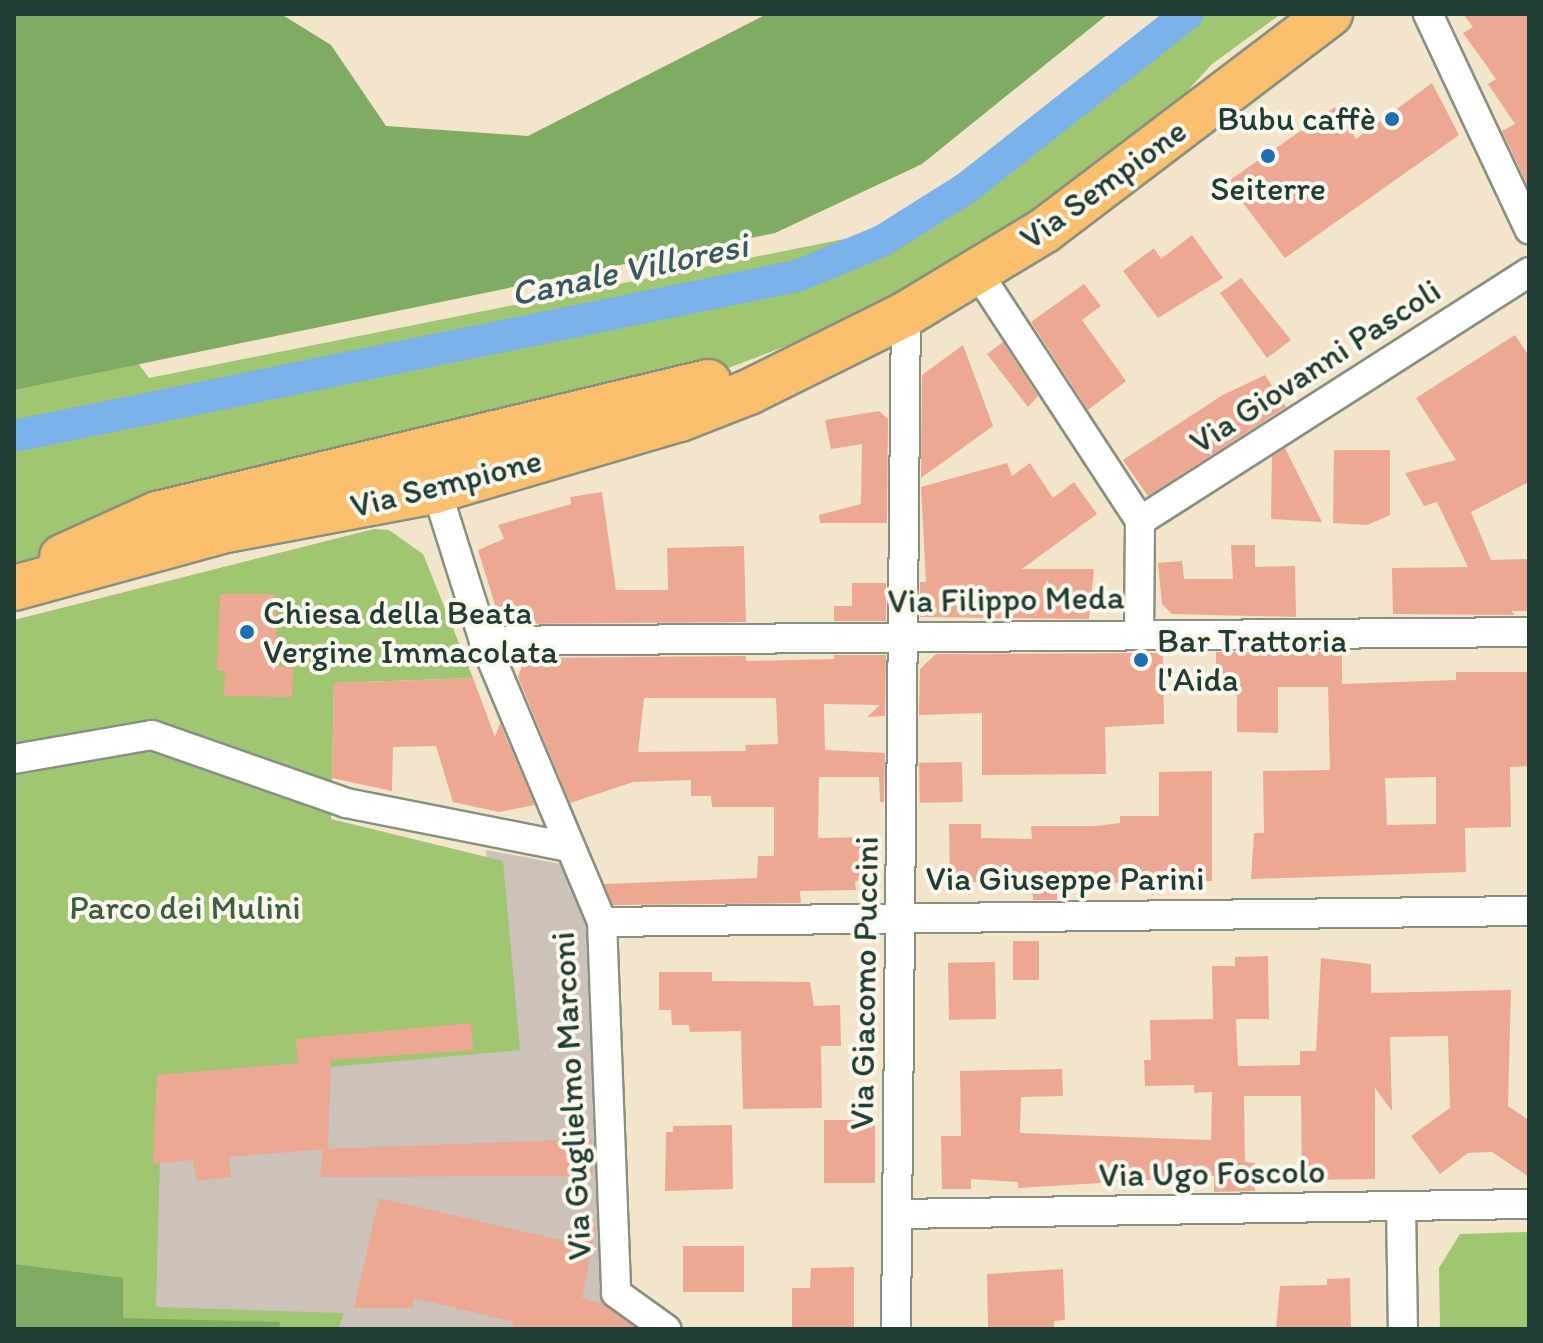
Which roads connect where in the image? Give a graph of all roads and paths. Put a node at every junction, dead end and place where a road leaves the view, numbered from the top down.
1 (1330, 14) edge
2 (1428, 14) edge
3 (1529, 229) edge
4 (1529, 272) edge
5 (978, 273) junction
6 (906, 314) junction
7 (863, 334) junction
8 (425, 447) junction
9 (435, 491) junction
10 (1140, 521) junction
11 (14, 579) edge
12 (14, 588) edge
13 (1139, 632) junction
14 (1529, 632) edge
15 (902, 637) junction
16 (484, 641) junction
17 (14, 759) edge
18 (569, 847) junction
19 (1529, 911) edge
20 (901, 916) junction
21 (602, 922) junction
22 (1529, 1204) edge
23 (1401, 1206) junction
24 (897, 1214) junction
25 (666, 1329) edge
26 (896, 1329) edge
27 (1403, 1329) edge

1 - 5 main road, Via Sempione
2 - 3 street
4 - 10 street, Via Giovanni Pascoli
5 - 6 main road, Via Sempione
5 - 10 street
6 - 7 main road, Via Sempione
6 - 15 street, Via Giacomo Puccini
7 - 8 main road, Via Sempione
7 - 9 main road, Via Sempione
8 - 9 street, Via Guglielmo Marconi
8 - 11 main road, Via Sempione
9 - 12 main road, Via Sempione
9 - 16 street, Via Guglielmo Marconi
10 - 13 street
13 - 14 street, Via Filippo Meda
13 - 15 street, Via Filippo Meda
15 - 16 street, Via Filippo Meda
15 - 20 street, Via Giacomo Puccini
16 - 18 street, Via Guglielmo Marconi
17 - 18 street
18 - 21 street, Via Guglielmo Marconi
19 - 20 street, Via Giuseppe Parini
20 - 21 street, Via Giuseppe Parini
20 - 24 street, Via Giacomo Puccini
21 - 25 street, Via Guglielmo Marconi
22 - 23 street, Via Ugo Foscolo
23 - 24 street, Via Ugo Foscolo
23 - 27 street
24 - 26 street, Via Giacomo Puccini

